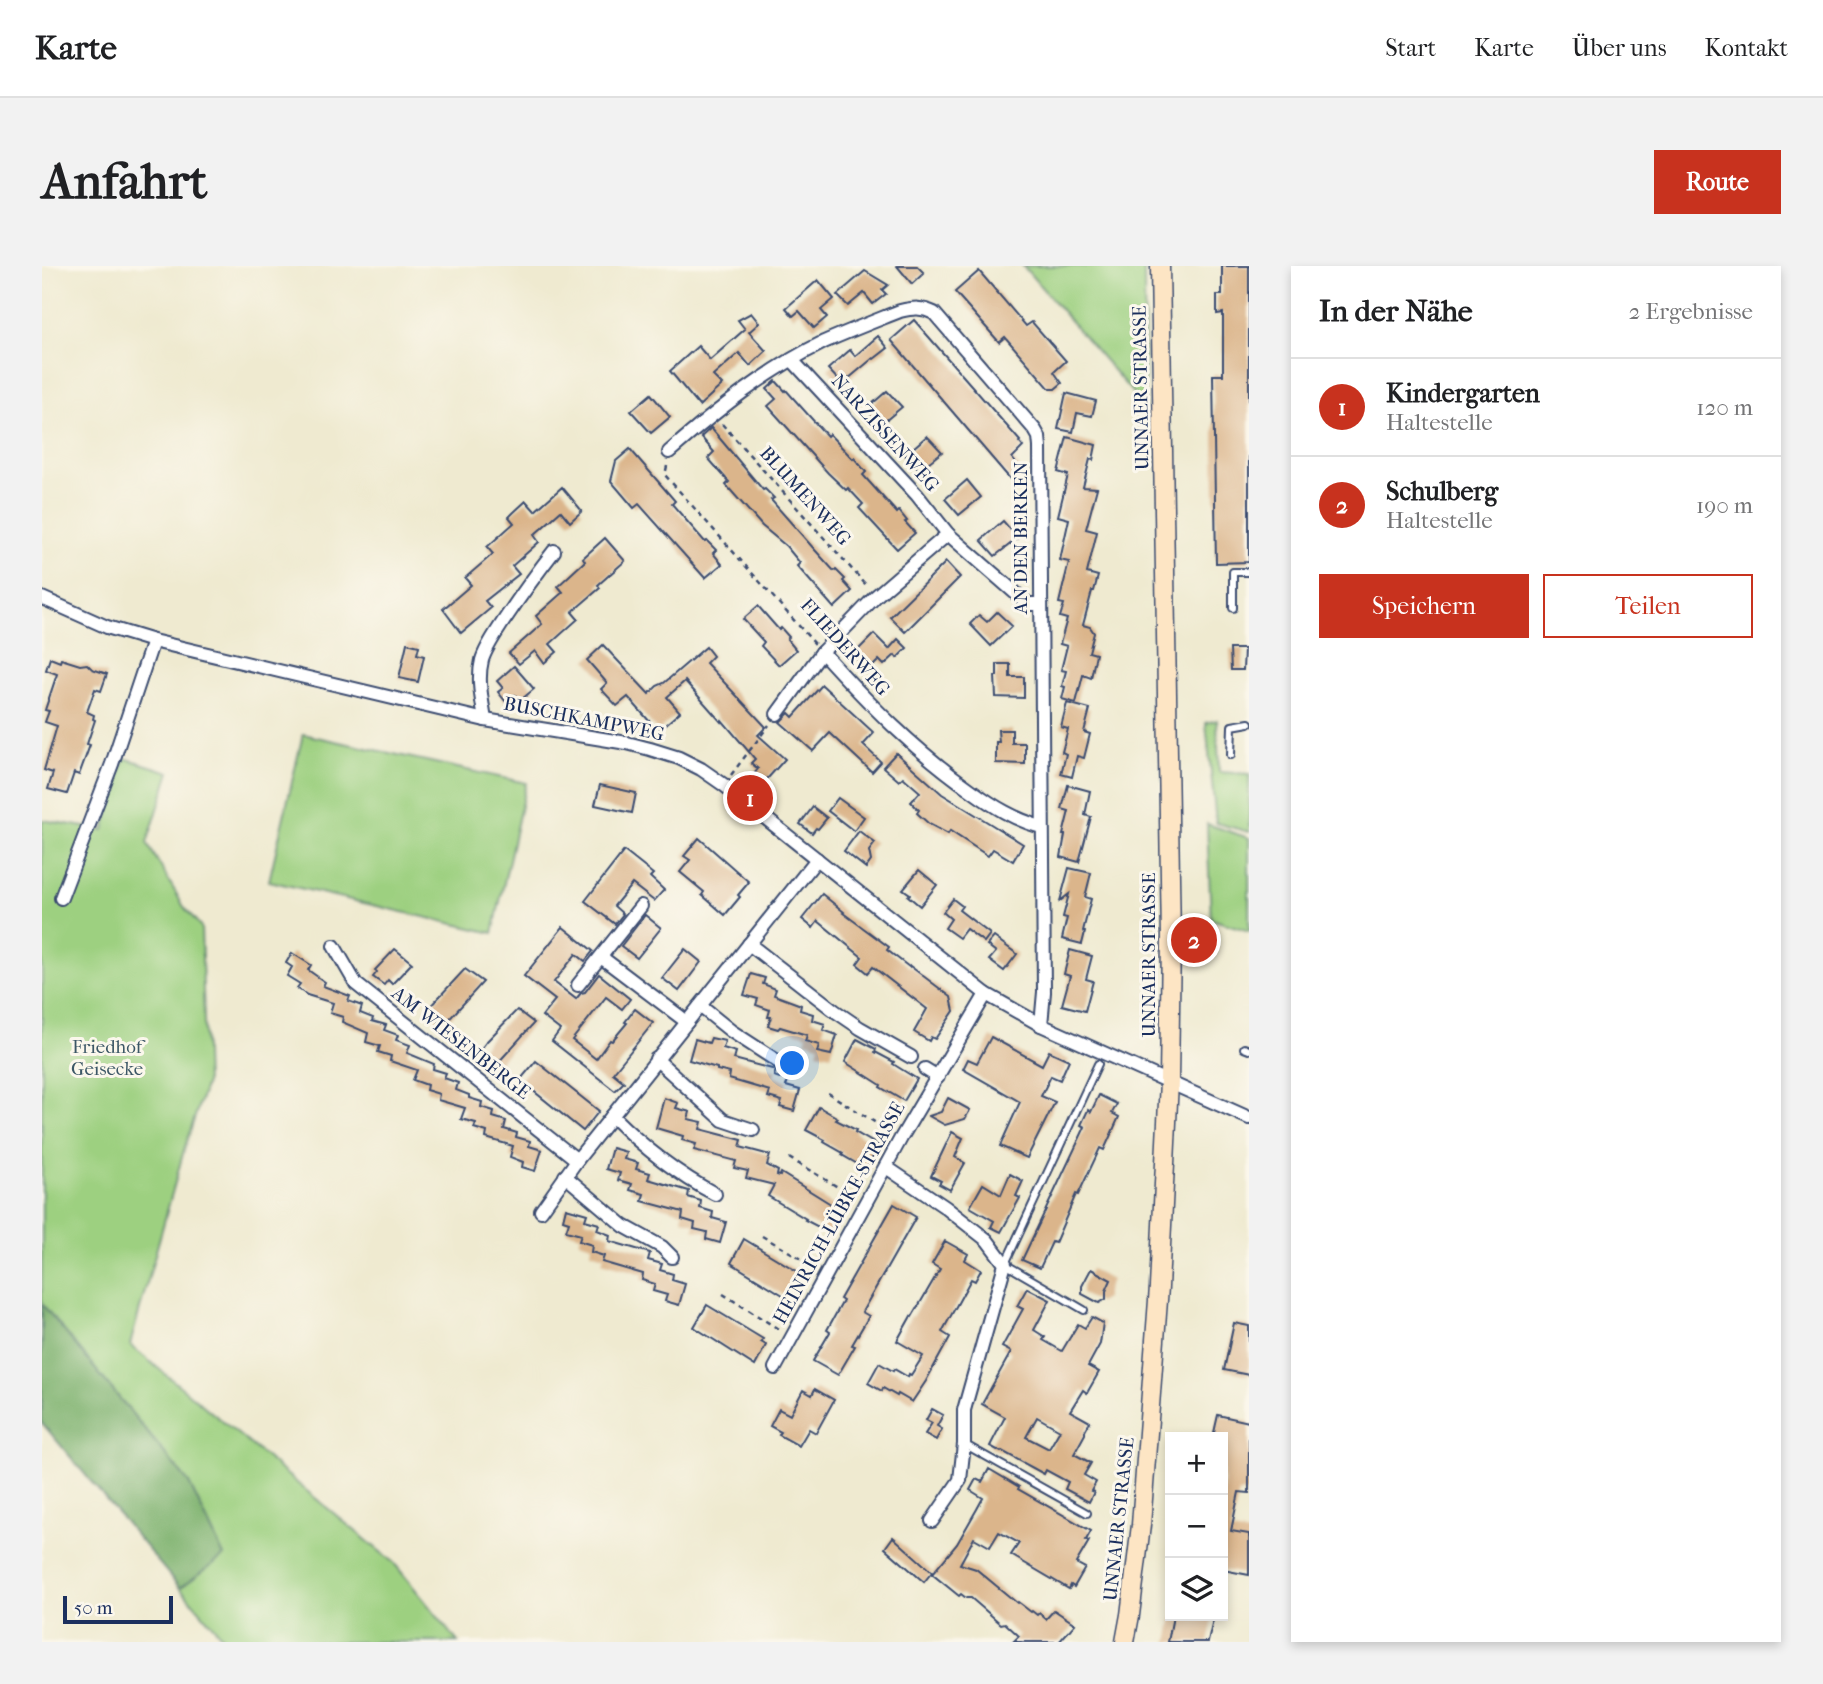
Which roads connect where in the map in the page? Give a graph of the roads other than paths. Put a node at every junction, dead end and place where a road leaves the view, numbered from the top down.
1 (1160, 266) edge
2 (792, 360) junction
3 (669, 452) road end
4 (948, 534) junction
5 (554, 551) dead end
6 (1249, 572) edge
7 (42, 598) edge
8 (1041, 604) junction
9 (1233, 608) dead end
10 (153, 641) junction
11 (822, 652) junction
12 (777, 714) road end
13 (485, 720) junction
14 (1249, 723) edge
15 (1231, 755) dead end
16 (1042, 827) junction
17 (817, 859) junction
18 (61, 898) dead end
19 (641, 906) dead end
20 (749, 944) junction
21 (334, 946) dead end
22 (601, 957) junction
23 (578, 985) dead end
24 (986, 994) junction
25 (700, 1006) junction
26 (687, 1022) junction
27 (1041, 1025) junction
28 (911, 1058) dead end
29 (656, 1059) junction
30 (1098, 1064) dead end
31 (925, 1069) dead end
32 (791, 1072) dead end
33 (938, 1077) junction
34 (1169, 1081) junction
35 (612, 1116) junction
36 (1249, 1118) edge
37 (753, 1130) dead end
38 (577, 1160) junction
39 (886, 1167) junction
40 (565, 1176) junction
41 (715, 1194) dead end
42 (541, 1211) dead end
43 (672, 1257) dead end
44 (1004, 1264) junction
45 (1084, 1310) dead end
46 (775, 1368) dead end
47 (964, 1444) junction
48 (1087, 1513) dead end
49 (932, 1521) dead end
50 (1125, 1642) edge

1 - 34 main road, UNNAER STRASSE
2 - 3 street, AN DEN BERKEN
2 - 4 street, NARZISSENWEG
2 - 8 street, AN DEN BERKEN
4 - 8 street, NARZISSENWEG
4 - 11 street
5 - 13 street
6 - 9 lane
7 - 10 street, BUSCHKAMPWEG
8 - 16 street, AN DEN BERKEN
10 - 13 street, BUSCHKAMPWEG
10 - 18 street
11 - 12 street
11 - 16 street, FLIEDERWEG
13 - 17 street, BUSCHKAMPWEG
14 - 15 lane
16 - 27 street, AN DEN BERKEN
17 - 20 street
17 - 24 street, BUSCHKAMPWEG
19 - 22 street
20 - 25 street
20 - 28 street
21 - 38 street, AM WIESENBERGE
22 - 23 street
22 - 26 street
24 - 27 street, BUSCHKAMPWEG
24 - 33 street, HEINRICH-LÜBKE-STRASSE
25 - 26 street
25 - 32 street
26 - 29 street
27 - 34 street, BUSCHKAMPWEG
29 - 35 street
29 - 37 street
30 - 44 lane
31 - 33 street
33 - 39 street, HEINRICH-LÜBKE-STRASSE
34 - 36 street, BUSCHKAMPWEG
34 - 50 main road, UNNAER STRASSE
35 - 38 street
35 - 41 street
38 - 40 street
39 - 44 street
39 - 46 street, HEINRICH-LÜBKE-STRASSE
40 - 42 street
40 - 43 street
44 - 45 lane
44 - 47 street
47 - 48 lane
47 - 49 street

